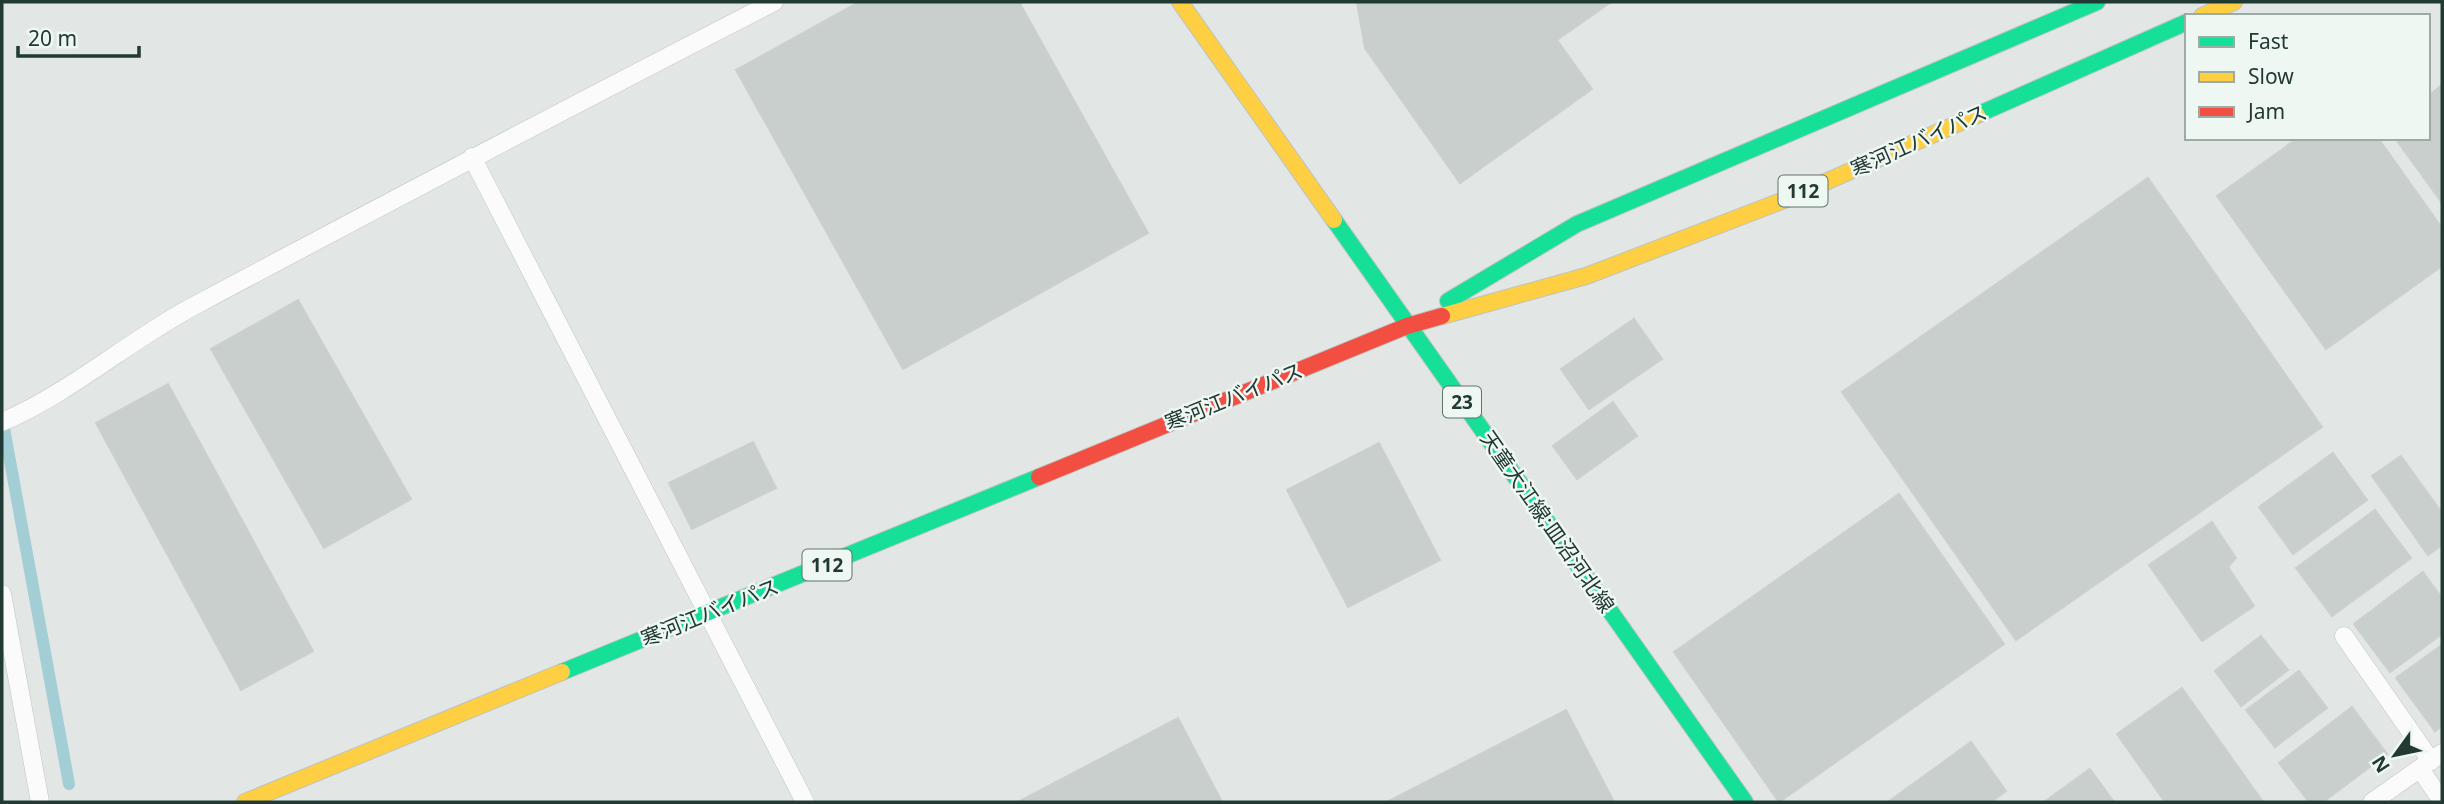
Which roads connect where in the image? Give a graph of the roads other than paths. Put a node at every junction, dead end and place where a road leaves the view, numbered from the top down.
1 (774, 2) edge
2 (1180, 2) edge
3 (2097, 2) edge
4 (2234, 2) edge
5 (2207, 14) edge
6 (2185, 23) edge
7 (472, 158) junction
8 (1407, 326) junction
9 (2, 422) edge
10 (2, 594) edge
11 (708, 614) junction
12 (2344, 636) dead end
13 (2431, 761) edge
14 (2442, 801) edge
15 (40, 802) edge
16 (245, 802) edge
17 (805, 802) edge
18 (1745, 802) edge
19 (2372, 802) edge

1 - 7 lane
2 - 8 main road, 天童大江線;皿沼河北線 / 23
3 - 8 main road, 寒河江バイパス / 112
4 - 5 main road
6 - 8 main road, 寒河江バイパス / 112
7 - 9 lane
7 - 11 lane
8 - 11 main road, 寒河江バイパス / 112
8 - 18 main road, 天童大江線;皿沼河北線 / 23
10 - 15 lane
11 - 16 main road, 寒河江バイパス / 112
11 - 17 lane
12 - 13 lane
13 - 14 lane
13 - 19 lane

